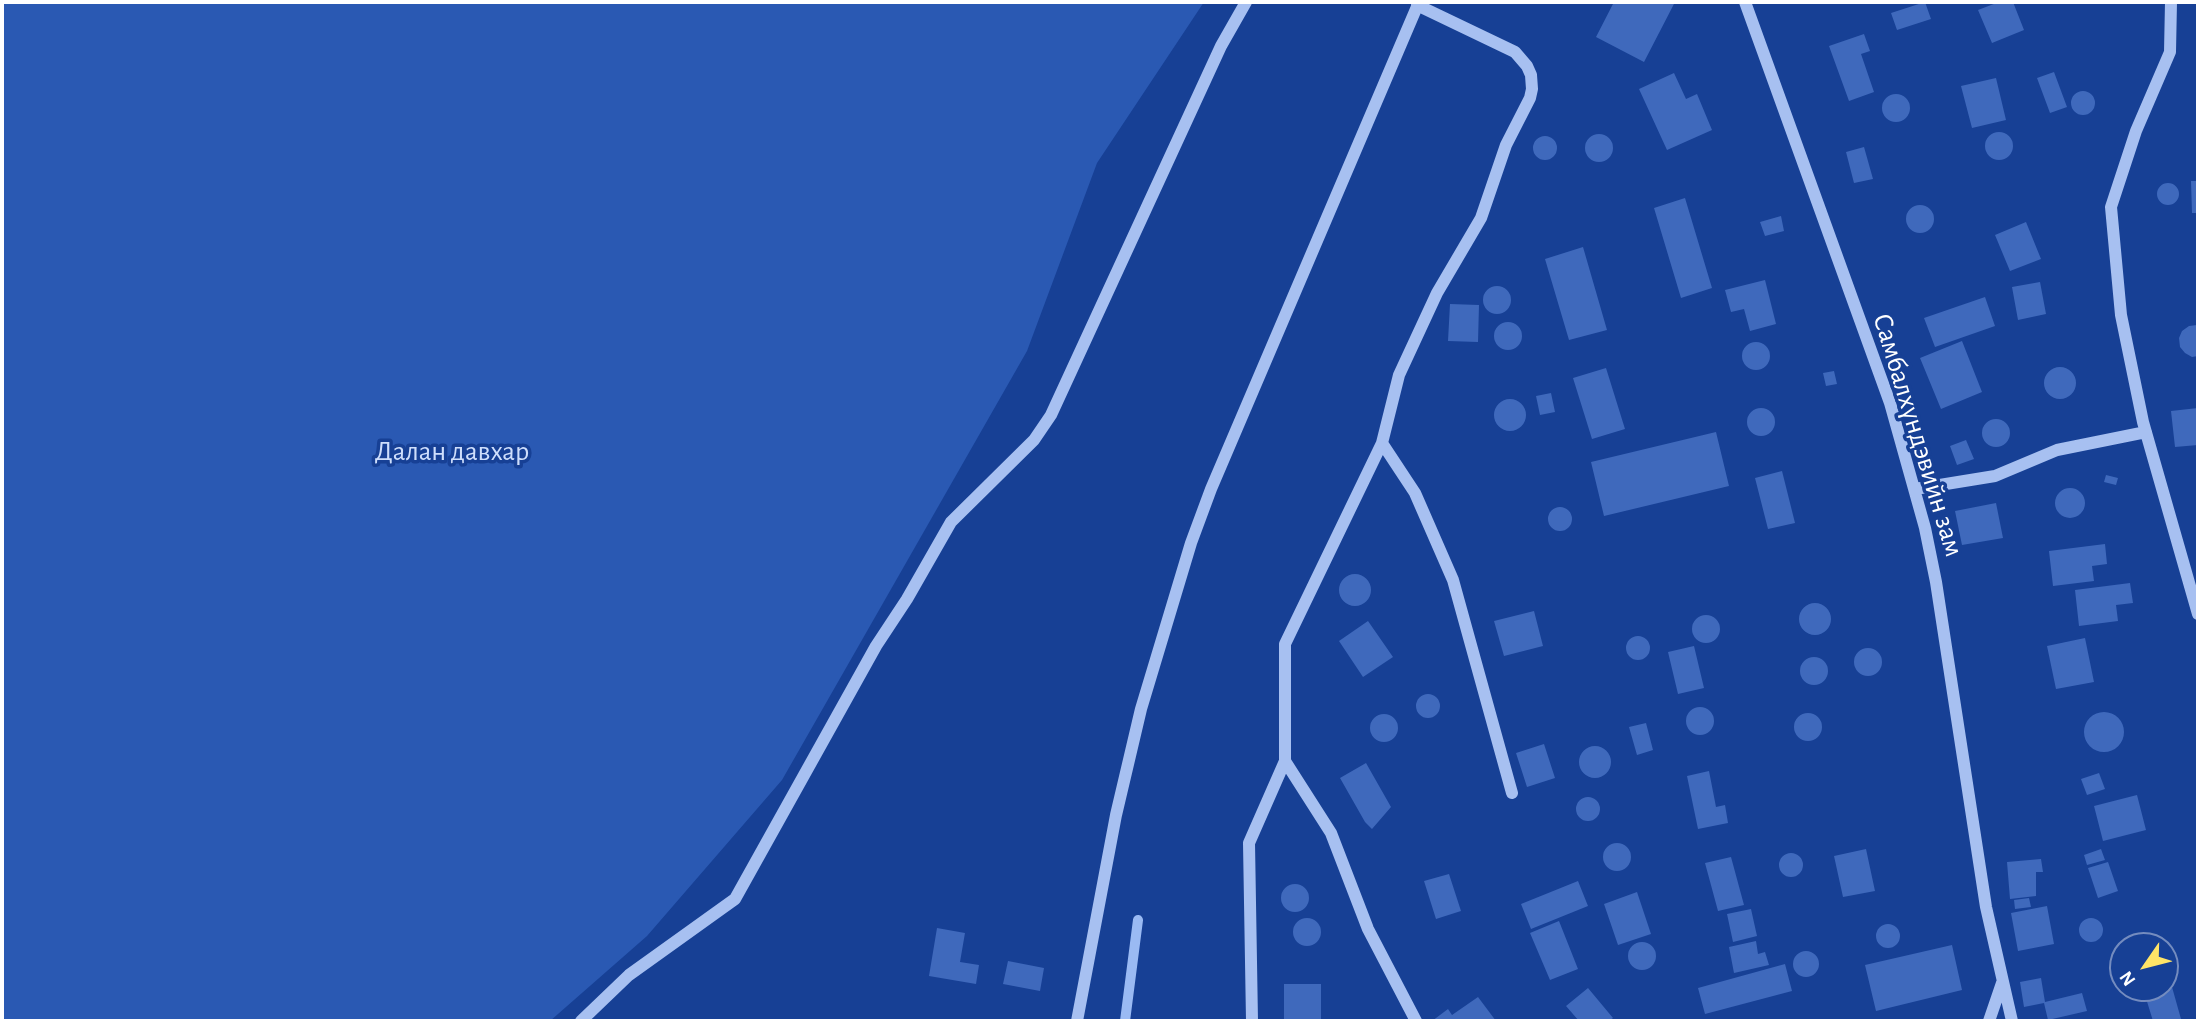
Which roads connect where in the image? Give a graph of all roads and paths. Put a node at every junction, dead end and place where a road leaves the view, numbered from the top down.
1 (1246, 2) edge
2 (1745, 2) edge
3 (2171, 2) edge
4 (1418, 4) edge
5 (2146, 432) junction
6 (1382, 443) junction
7 (1915, 489) junction
8 (2198, 614) edge
9 (1285, 761) junction
10 (1512, 793) dead end
11 (2002, 983) junction
12 (581, 1021) edge
13 (1077, 1021) edge
14 (1252, 1021) edge
15 (1416, 1021) edge
16 (1989, 1021) edge
17 (2012, 1021) edge

1 - 12 street
2 - 7 street, Самбалхүндэвийн зам
3 - 5 street
4 - 6 street
4 - 13 street
5 - 7 street
5 - 8 street
6 - 9 street
6 - 10 street
7 - 11 street, Самбалхүндэвийн зам
9 - 14 street
9 - 15 street
11 - 16 street
11 - 17 street, Самбалхүндэвийн зам

